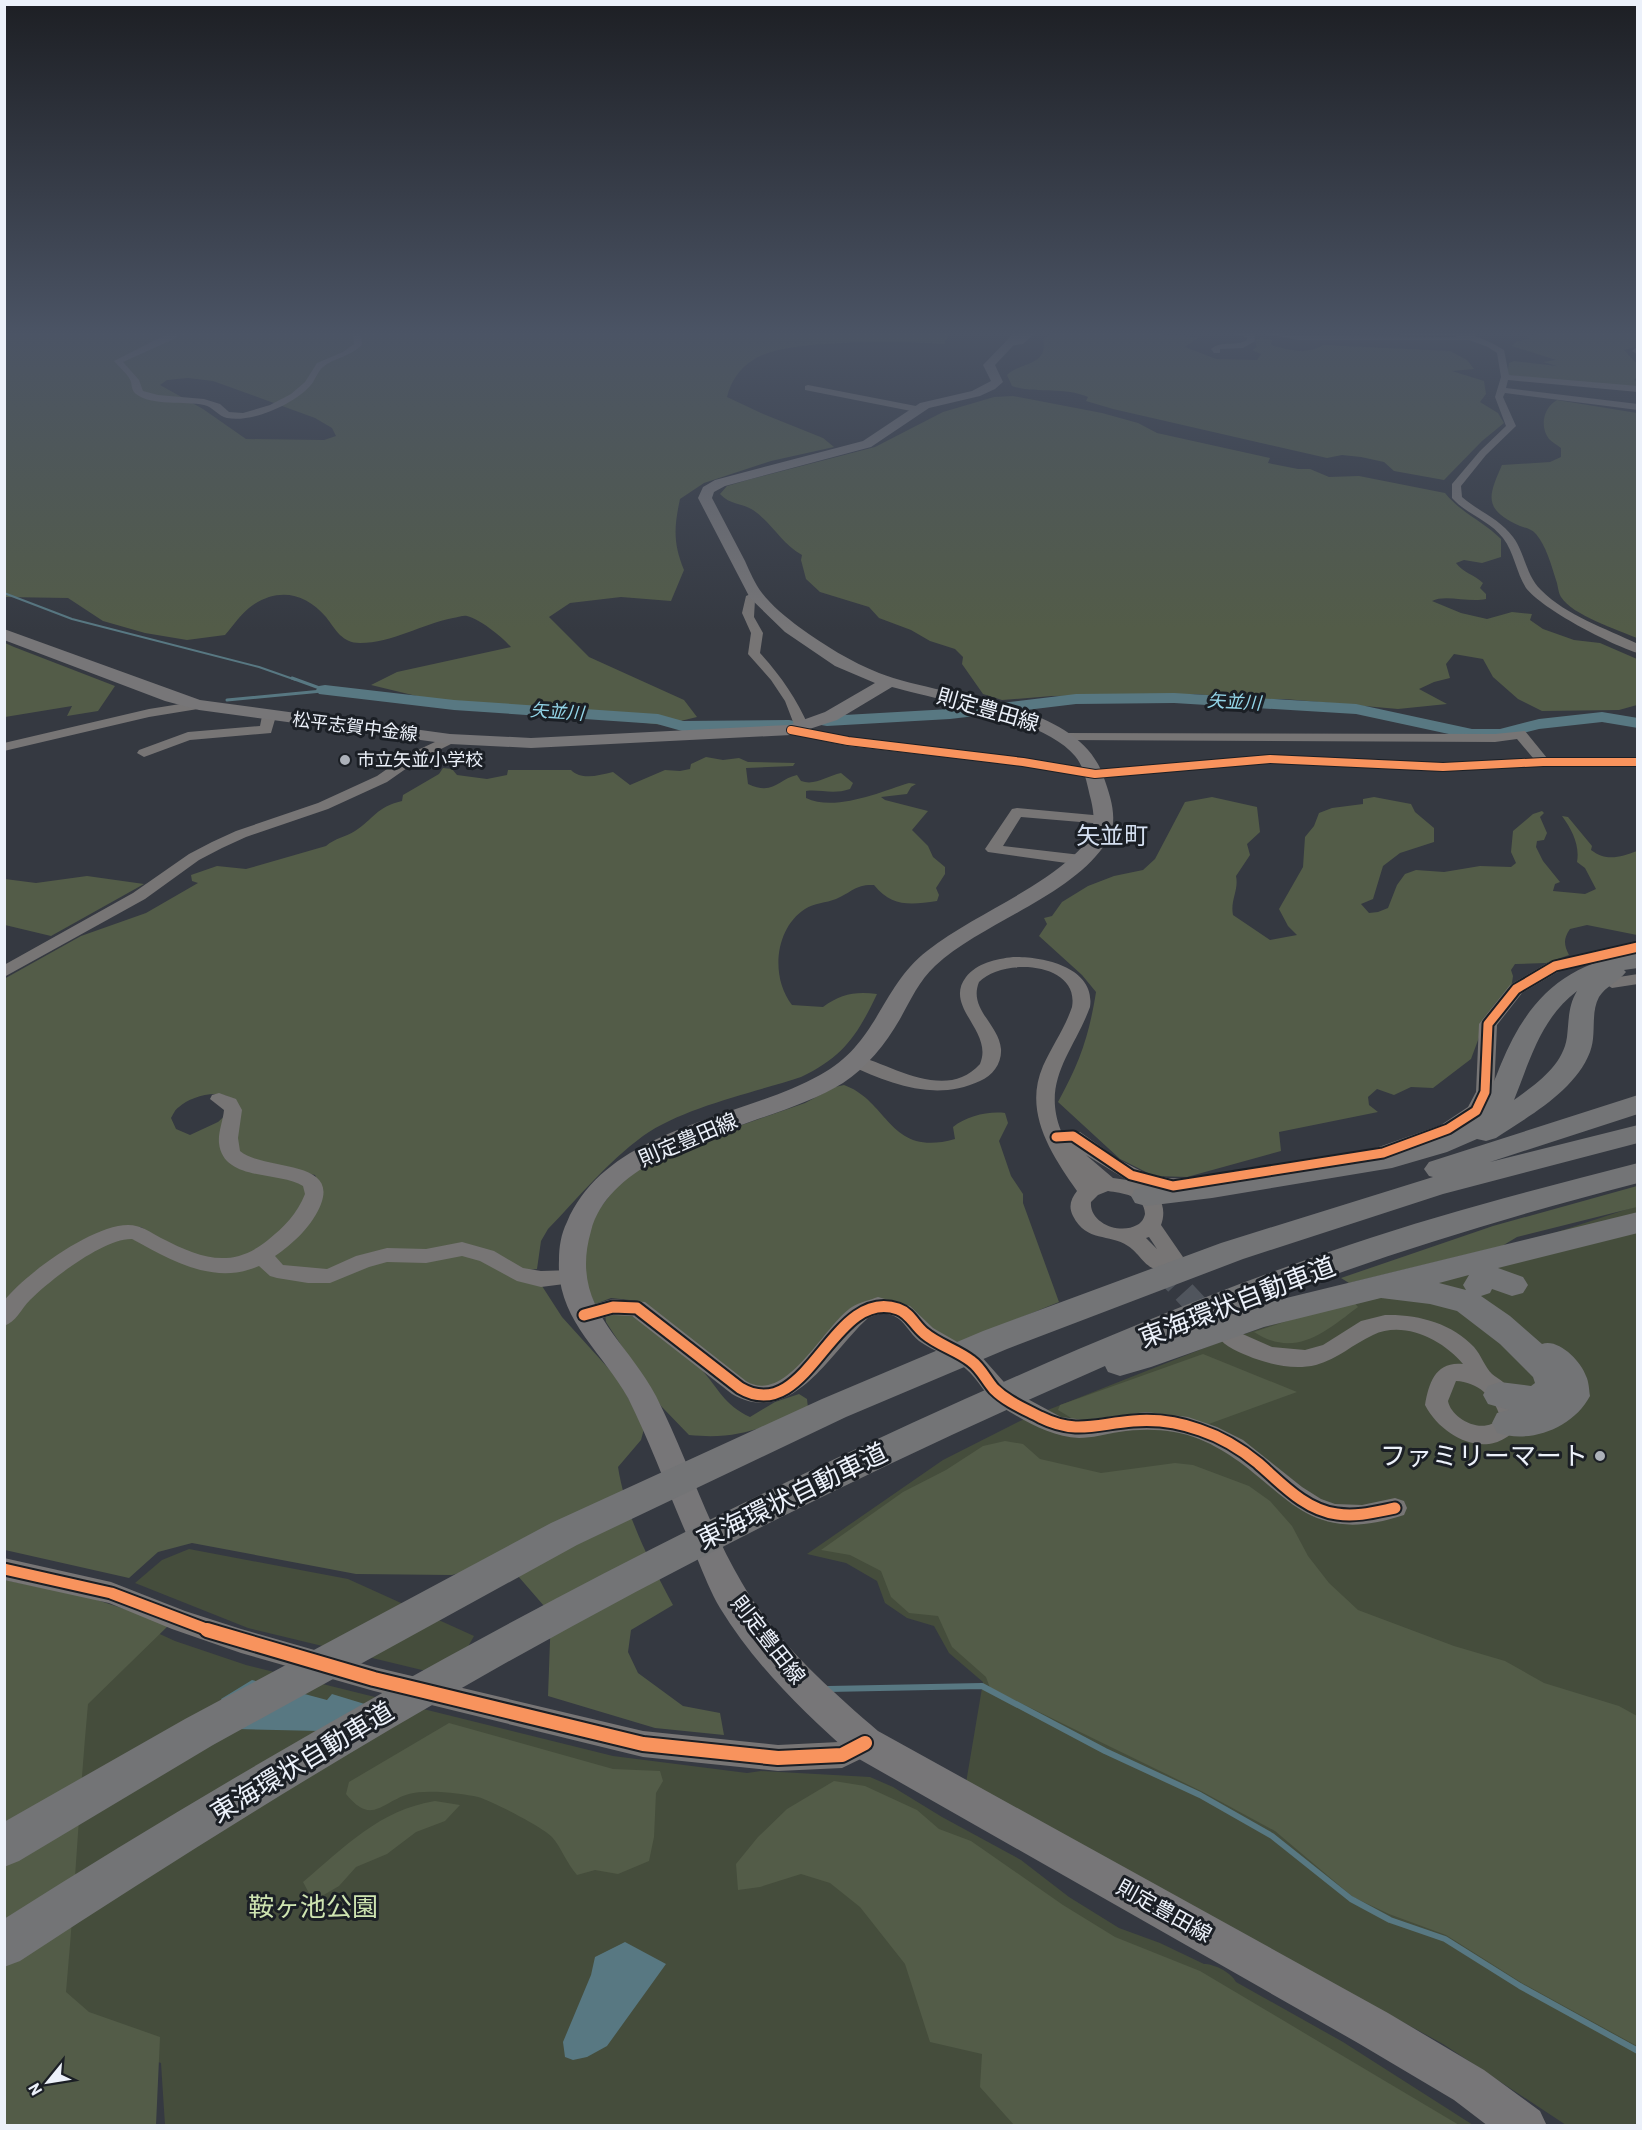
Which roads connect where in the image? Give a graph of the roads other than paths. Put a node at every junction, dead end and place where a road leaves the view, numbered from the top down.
1 (888, 431) edge
2 (1505, 431) edge
3 (755, 596) junction
4 (4, 634) edge
5 (1638, 649) edge
6 (887, 682) junction
7 (199, 705) junction
8 (269, 716) junction
9 (796, 728) junction
10 (1064, 736) junction
11 (450, 739) junction
12 (4, 747) edge
13 (144, 753) dead end
14 (1543, 762) junction
15 (1638, 762) edge
16 (1095, 774) junction
17 (1104, 820) junction
18 (1081, 860) junction
19 (1638, 947) edge
20 (1638, 963) edge
21 (4, 972) edge
22 (1638, 979) edge
23 (1612, 983) dead end
24 (855, 1061) junction
25 (219, 1099) dead end
26 (1638, 1104) edge
27 (1638, 1134) edge
28 (1056, 1137) junction
29 (1638, 1173) edge
30 (1108, 1184) junction
31 (1088, 1191) junction
32 (1151, 1212) junction
33 (1638, 1222) edge
34 (1126, 1235) junction
35 (1232, 1251) junction
36 (262, 1256) junction
37 (1511, 1269) junction
38 (573, 1277) junction
39 (1341, 1295) junction
40 (584, 1315) junction
41 (4, 1318) edge
42 (1423, 1328) junction
43 (1233, 1335) dead end
44 (1451, 1372) junction
45 (1032, 1384) junction
46 (1498, 1399) junction
47 (1395, 1508) dead end
48 (4, 1569) edge
49 (865, 1743) junction
50 (4, 1846) edge
51 (4, 1945) edge
52 (1525, 2126) edge

1 - 3 main road, 則定豊田線
2 - 5 street
3 - 6 main road, 則定豊田線
3 - 9 street
4 - 7 main road, 松平志賀中金線
6 - 9 main road, 松平志賀中金線
6 - 10 main road, 則定豊田線
7 - 8 main road, 松平志賀中金線
7 - 12 street
8 - 11 main road, 松平志賀中金線
8 - 13 street
9 - 11 main road, 松平志賀中金線
9 - 16 street
10 - 14 street
10 - 16 main road, 則定豊田線
11 - 21 street
14 - 15 street
14 - 16 street
16 - 17 main road, 則定豊田線
17 - 18 main road, 則定豊田線
17 - 18 street
18 - 24 main road, 則定豊田線
19 - 28 street
20 - 32 highway
20 - 32 highway
22 - 23 street
24 - 28 street
24 - 38 main road, 則定豊田線
25 - 36 street
26 - 35 highway
27 - 35 highway, 東海環状自動車道
28 - 30 street
28 - 31 street
29 - 45 highway, 東海環状自動車道
30 - 31 street
30 - 32 street
31 - 34 street
32 - 34 street
32 - 34 street
33 - 37 highway
35 - 50 highway, 東海環状自動車道
36 - 38 street
36 - 41 street
37 - 39 highway
37 - 46 highway
38 - 40 main road, 則定豊田線
39 - 45 highway
39 - 46 highway
40 - 47 street
40 - 49 main road, 則定豊田線
42 - 43 street
42 - 44 street
42 - 46 street
44 - 46 street
44 - 46 street
45 - 51 highway, 東海環状自動車道
48 - 49 street
49 - 52 main road, 則定豊田線

